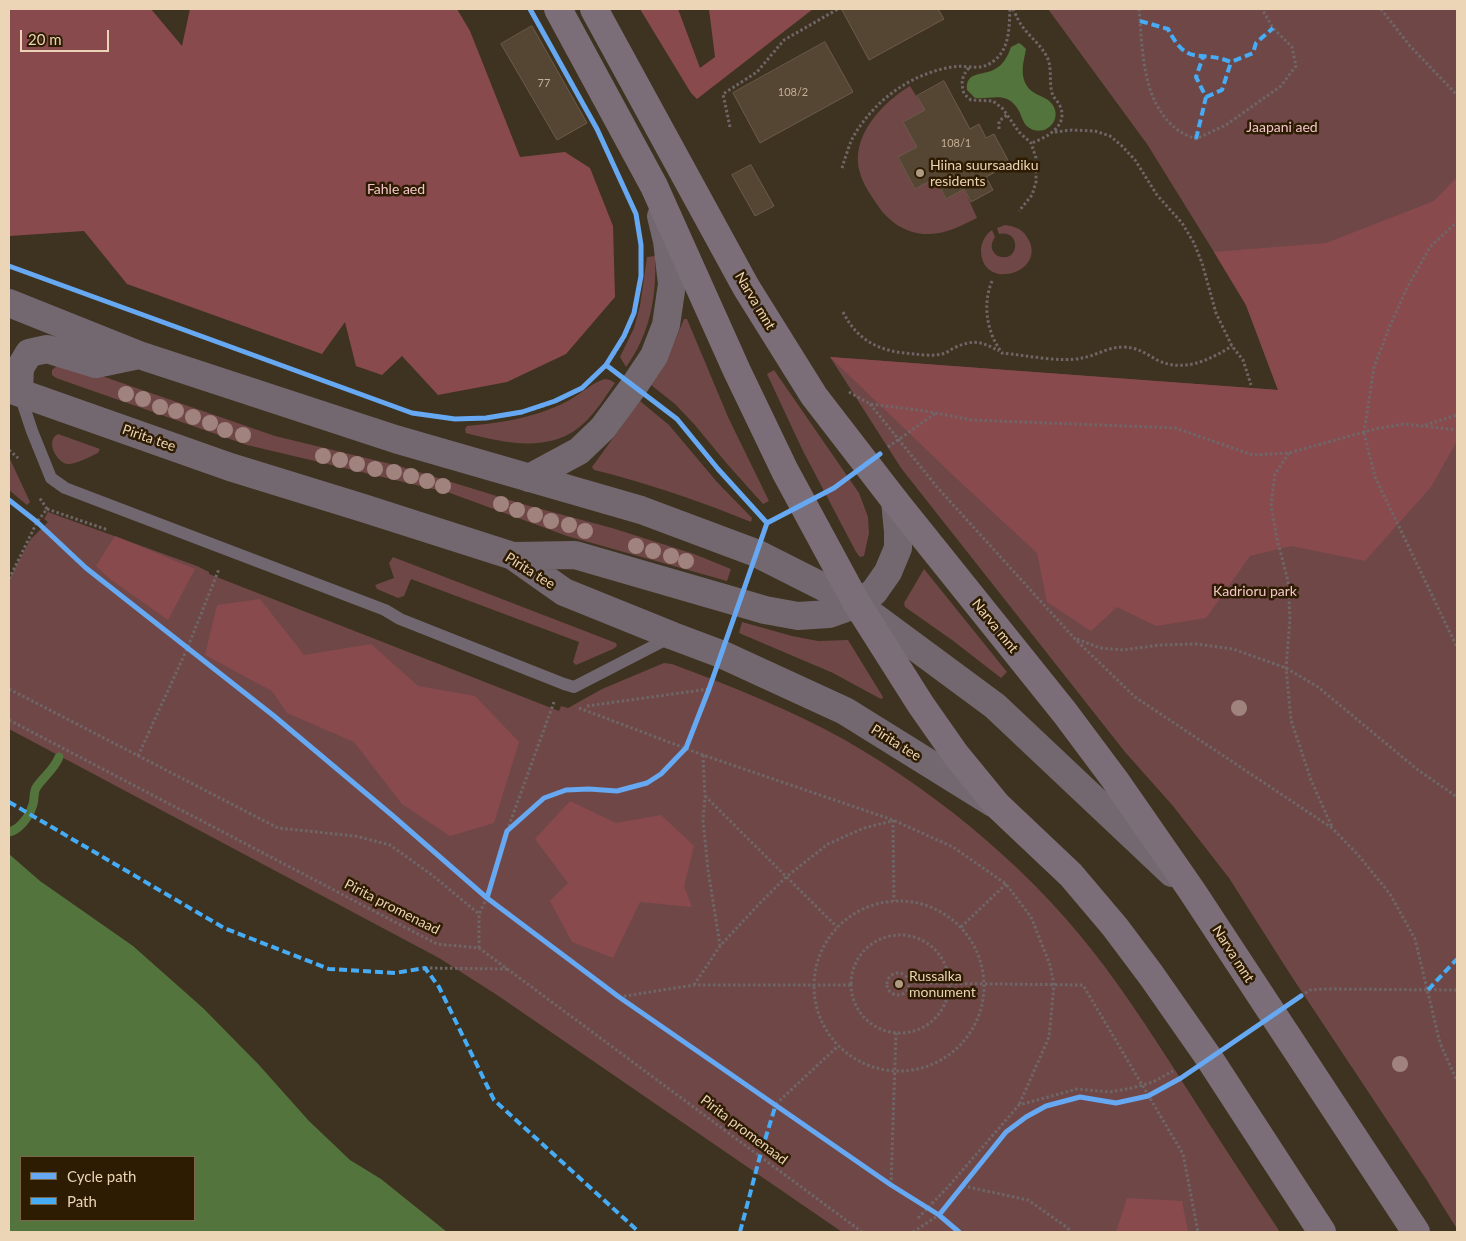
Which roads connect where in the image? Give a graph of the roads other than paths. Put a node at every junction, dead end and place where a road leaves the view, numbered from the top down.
1 (558, 9) edge
2 (594, 9) edge
3 (654, 186) junction
4 (9, 304) edge
5 (139, 354) junction
6 (14, 390) edge
7 (529, 478) junction
8 (895, 501) junction
9 (513, 556) junction
10 (857, 604) junction
11 (673, 636) junction
12 (997, 805) junction
13 (1192, 891) junction
14 (1322, 1232) edge
15 (1416, 1232) edge

1 - 3 main road
2 - 8 main road, Narva mnt
3 - 7 main road
3 - 10 main road
4 - 5 main road
5 - 6 main road
5 - 7 main road
6 - 9 main road, Pirita tee
6 - 11 lane
7 - 10 main road
8 - 10 main road
8 - 13 main road, Narva mnt
9 - 10 main road
9 - 11 main road, Pirita tee
10 - 12 main road
10 - 13 main road
11 - 12 main road, Pirita tee
12 - 14 main road
13 - 15 main road, Narva mnt

